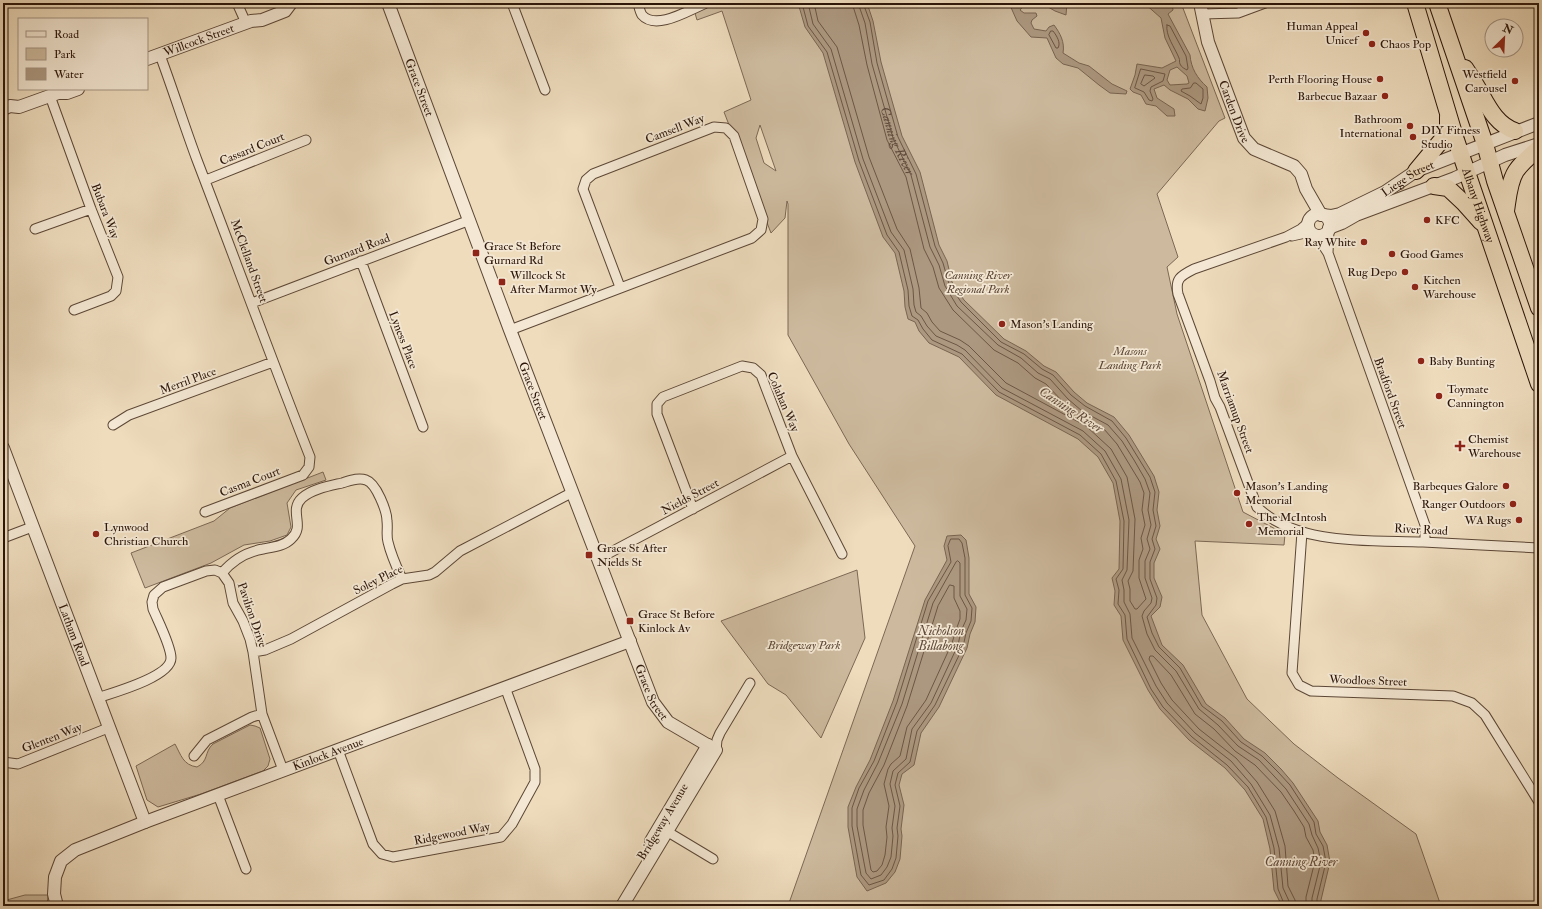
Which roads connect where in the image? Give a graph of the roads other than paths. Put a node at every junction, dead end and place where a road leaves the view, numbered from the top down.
1 (237, 3) edge
2 (286, 3) edge
3 (291, 3) edge
4 (388, 3) edge
5 (512, 3) edge
6 (638, 3) edge
7 (1265, 3) edge
8 (1415, 3) edge
9 (1437, 3) edge
10 (704, 4) edge
11 (1201, 8) edge
12 (249, 22) junction
13 (1452, 50) junction
14 (160, 55) junction
15 (148, 59) edge
16 (75, 90) edge
17 (546, 90) dead end
18 (56, 92) edge
19 (19, 107) junction
20 (3, 109) edge
21 (1448, 114) junction
22 (3, 118) edge
23 (1539, 123) edge
24 (1515, 131) junction
25 (306, 140) dead end
26 (1485, 144) junction
27 (1539, 144) edge
28 (1539, 148) edge
29 (1461, 153) junction
30 (1490, 161) junction
31 (1416, 170) junction
32 (1467, 172) junction
33 (206, 180) junction
34 (1434, 186) junction
35 (91, 209) junction
36 (1506, 212) junction
37 (470, 220) junction
38 (1315, 223) junction
39 (1485, 226) junction
40 (34, 229) dead end
41 (1329, 229) junction
42 (1328, 253) junction
43 (361, 262) junction
44 (1180, 277) joint
45 (620, 287) junction
46 (252, 303) junction
47 (1539, 308) edge
48 (74, 310) dead end
49 (510, 330) junction
50 (273, 362) junction
51 (1539, 384) edge
52 (113, 424) dead end
53 (423, 427) dead end
54 (3, 448) edge
55 (792, 456) junction
56 (303, 475) joint
57 (573, 492) junction
58 (692, 509) junction
59 (205, 512) dead end
60 (32, 527) junction
61 (1302, 532) junction
62 (3, 538) edge
63 (1425, 542) junction
64 (1539, 548) edge
65 (842, 554) dead end
66 (598, 559) junction
67 (222, 573) junction
68 (402, 579) junction
69 (630, 641) junction
70 (253, 652) junction
71 (750, 683) dead end
72 (505, 687) junction
73 (97, 698) junction
74 (262, 714) junction
75 (108, 728) junction
76 (714, 745) junction
77 (338, 750) junction
78 (194, 756) dead end
79 (3, 762) edge
80 (283, 770) junction
81 (1535, 787) edge
82 (218, 794) junction
83 (1539, 802) edge
84 (145, 822) junction
85 (663, 830) junction
86 (713, 859) dead end
87 (246, 869) dead end
88 (56, 900) edge
89 (51, 906) edge
90 (613, 906) edge
91 (622, 906) edge

1 - 12 street
2 - 12 street, Willcock Street
3 - 12 street, Willcock Street
4 - 37 street, Grace Street
5 - 17 street
6 - 10 street
7 - 11 street
8 - 21 highway, Albany Highway
9 - 13 highway, Albany Highway
11 - 38 street, Carden Drive
12 - 14 street, Willcock Street
13 - 24 highway
13 - 26 highway, Albany Highway
14 - 15 street, Willcock Street
14 - 33 street, McClelland Street
16 - 18 street
18 - 19 street
18 - 35 street, Bubara Way
19 - 20 street
19 - 22 street
21 - 29 highway, Albany Highway
21 - 31 highway
23 - 24 street, Liege Street
24 - 26 street, Liege Street
25 - 33 street, Cassard Court
26 - 29 street, Liege Street
26 - 30 highway, Albany Highway
27 - 30 street, Liege Street
28 - 36 highway
29 - 31 street, Liege Street
29 - 32 highway, Albany Highway
30 - 32 street, Liege Street
30 - 36 highway, Albany Highway
31 - 38 street, Liege Street
32 - 34 street, Liege Street
32 - 39 highway, Albany Highway
33 - 46 street, McClelland Street
34 - 39 highway
34 - 41 street, Liege Street
35 - 40 street
35 - 48 street, Bubara Way
36 - 47 highway, Albany Highway
37 - 43 street, Gurnard Road
37 - 49 street, Grace Street
38 - 41 street
38 - 41 street, Liege Street
38 - 42 street, Bradford Street
38 - 44 street, Liege Street
39 - 51 highway, Albany Highway
41 - 42 street, Bradford Street
42 - 63 street, Bradford Street
43 - 46 street, Gurnard Road
43 - 53 street, Lyness Place
44 - 61 street, Marriamup Street
45 - 45 street, Camsell Way
45 - 49 street, Camsell Way
46 - 50 street, McClelland Street
49 - 57 street, Grace Street
50 - 52 street, Merril Place
50 - 56 street, McClelland Street
54 - 60 street, Latham Road
55 - 58 street, Nields Street
55 - 58 street, Colahan Way
55 - 65 street, Colahan Way
56 - 59 street, Casma Court
57 - 66 street, Grace Street
57 - 68 street, Soley Place
58 - 66 street, Nields Street
60 - 62 street
60 - 73 street, Latham Road
61 - 63 street, River Road
61 - 81 street, Woodloes Street
63 - 64 street, River Road
66 - 69 street, Grace Street
67 - 68 street
67 - 70 street, Pavilion Drive
67 - 73 street, Pavilion Drive
68 - 70 street, Soley Place
69 - 72 street, Kinlock Avenue
69 - 76 street, Grace Street
70 - 74 street, Pavilion Drive
71 - 76 street, Bridgeway Avenue
72 - 77 street, Kinlock Avenue
72 - 77 street, Ridgewood Way
73 - 75 street, Latham Road
74 - 78 street
74 - 80 street, Pavilion Drive
75 - 79 street, Glenten Way
75 - 84 street, Latham Road
76 - 85 street, Bridgeway Avenue
77 - 80 street, Kinlock Avenue
80 - 82 street, Kinlock Avenue
81 - 83 street, Woodloes Street
82 - 84 street, Kinlock Avenue
82 - 87 street
84 - 88 street, Kinlock Avenue
85 - 86 street
85 - 90 street, Bridgeway Avenue
85 - 91 street, Bridgeway Avenue
88 - 89 street, Kinlock Avenue

